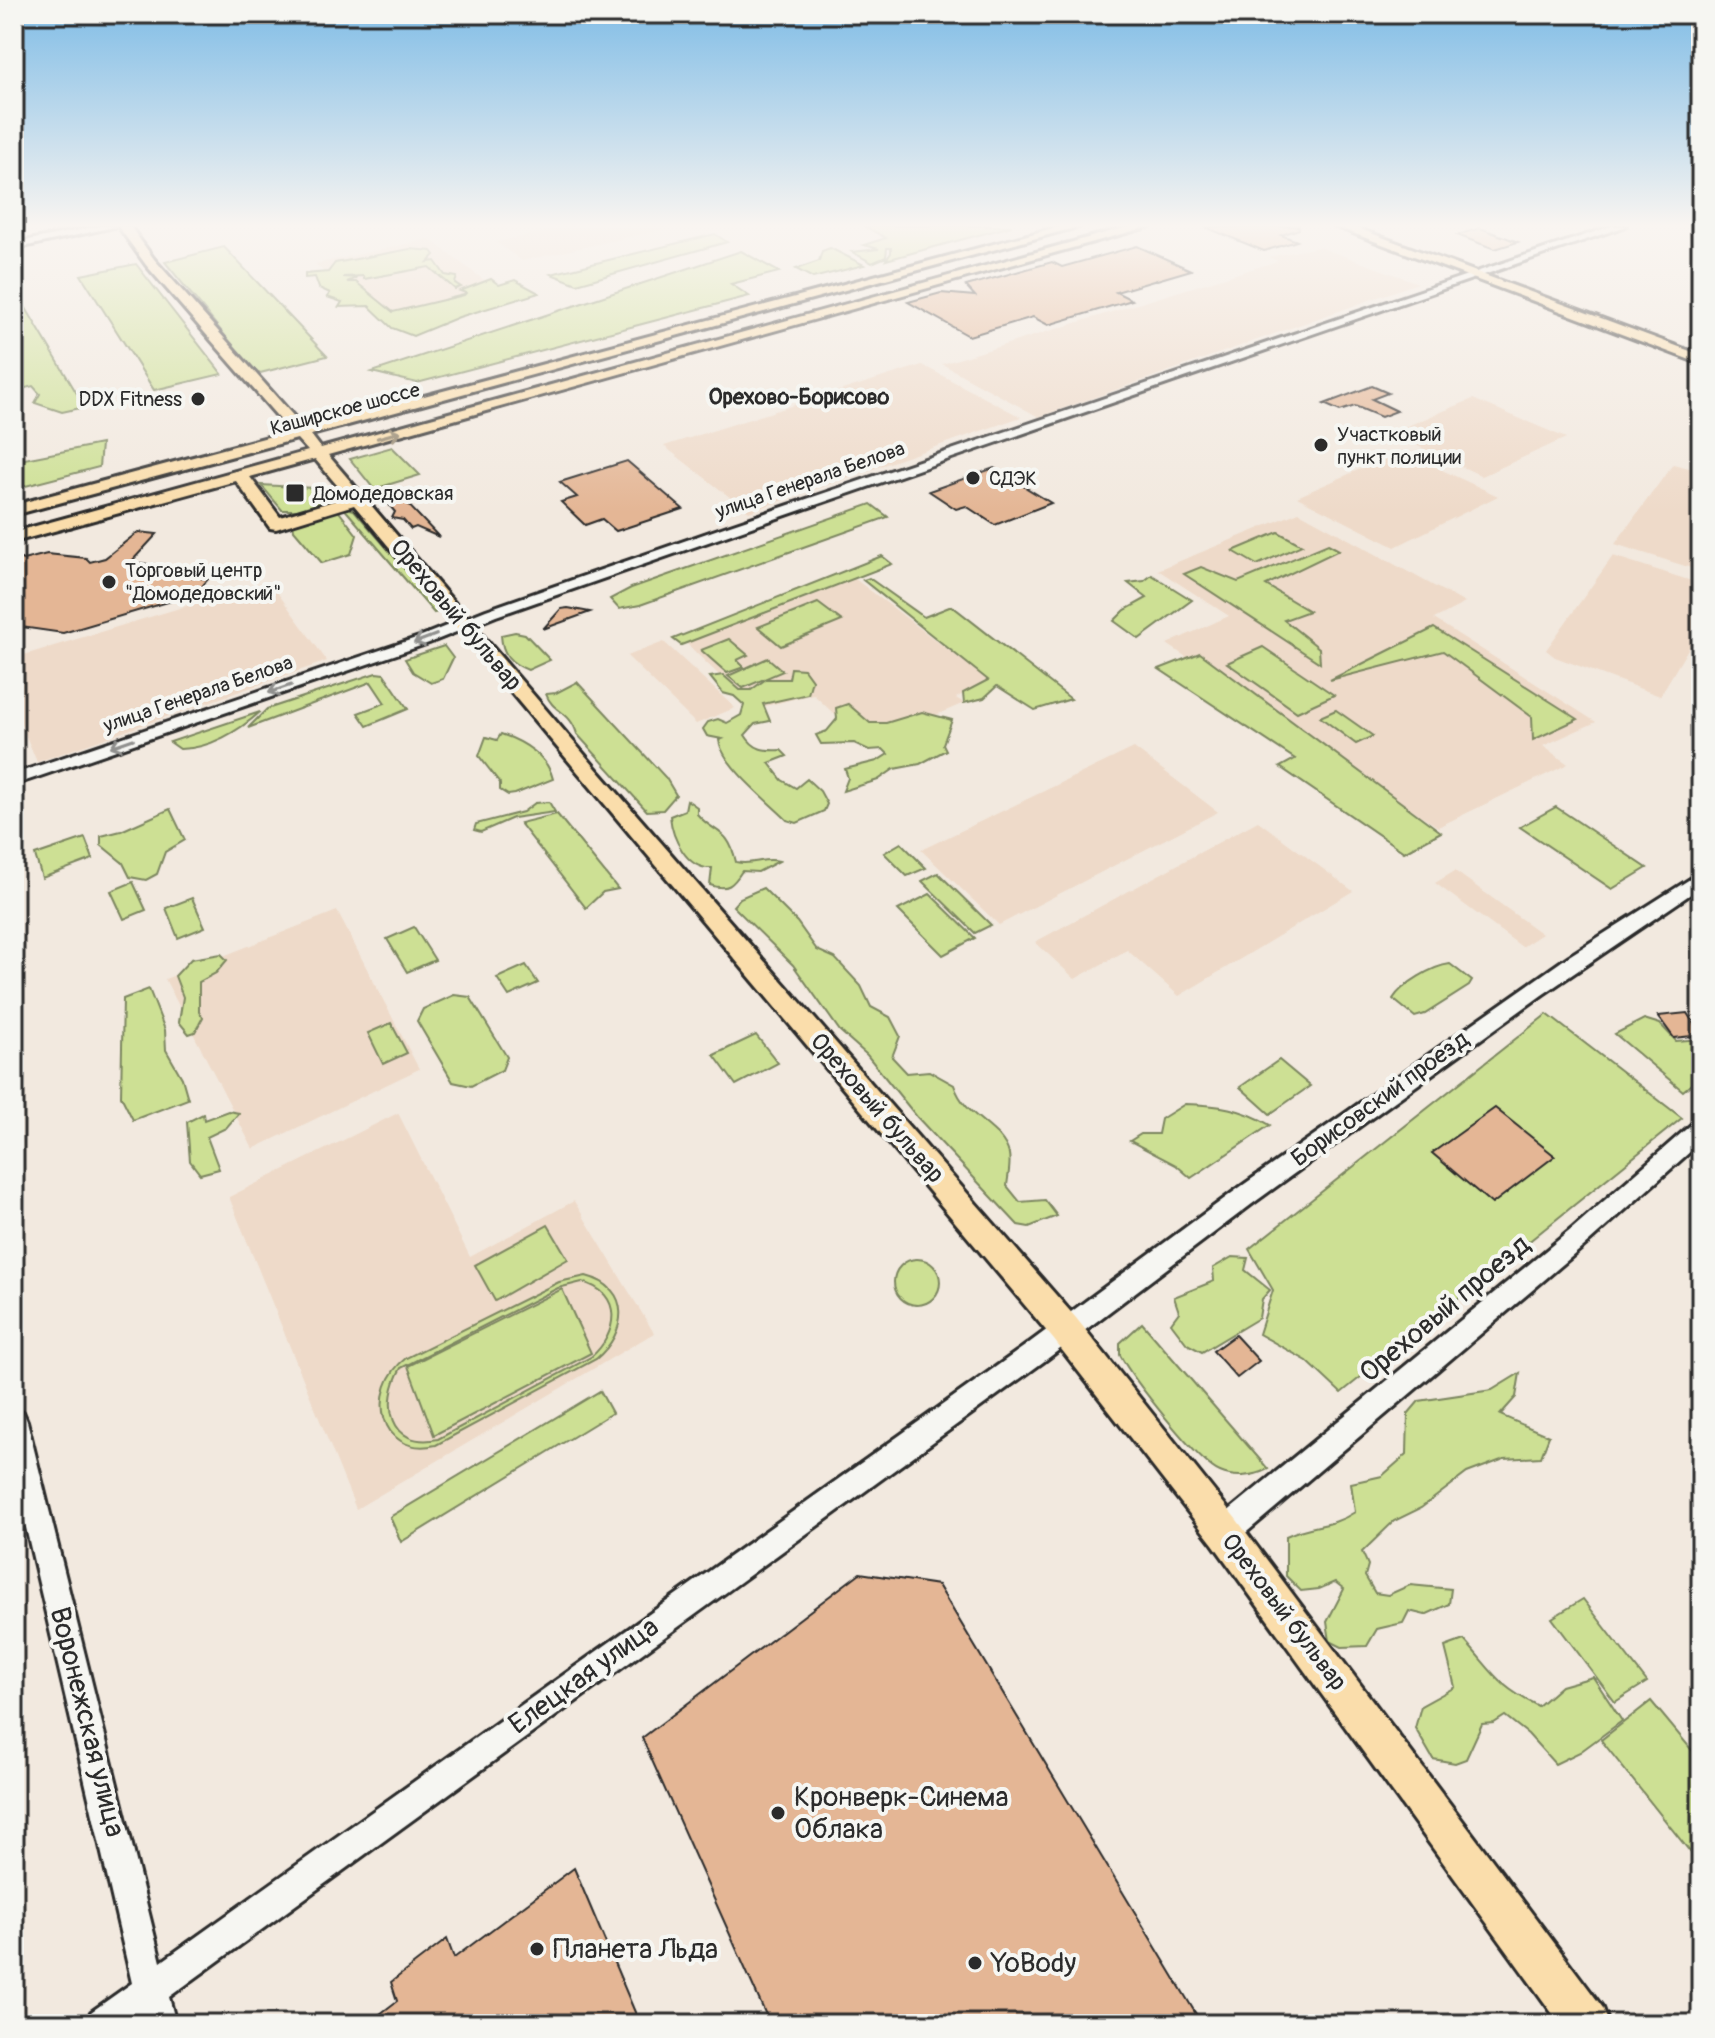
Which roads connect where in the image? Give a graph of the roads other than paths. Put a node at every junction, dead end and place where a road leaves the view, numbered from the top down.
1 (201, 321) edge
2 (674, 321) edge
3 (729, 321) edge
4 (752, 321) edge
5 (804, 321) edge
6 (1343, 321) edge
7 (1596, 321) edge
8 (794, 324) junction
9 (629, 333) junction
10 (705, 334) junction
11 (593, 360) junction
12 (1701, 360) edge
13 (507, 402) junction
14 (303, 438) junction
15 (240, 475) junction
16 (14, 495) edge
17 (358, 499) junction
18 (14, 510) edge
19 (14, 522) edge
20 (14, 537) edge
21 (463, 623) junction
22 (14, 780) edge
23 (1701, 878) edge
24 (1701, 1129) edge
25 (1065, 1329) junction
26 (14, 1421) edge
27 (1225, 1532) junction
28 (152, 1989) junction
29 (103, 2024) edge
30 (159, 2024) edge
31 (1587, 2024) edge

1 - 14 main road, Ореховый бульвар
2 - 9 main road
3 - 11 main road, Каширское шоссе
4 - 10 main road, Каширское шоссе
5 - 8 main road
6 - 21 street, улица Генерала Белова
7 - 12 main road
8 - 10 main road
8 - 13 main road
9 - 11 main road
9 - 14 main road
10 - 11 main road, Каширское шоссе
11 - 13 main road
11 - 14 main road, Каширское шоссе
14 -> 13 main road
14 - 15 main road
14 - 16 main road
14 - 17 main road, Ореховый бульвар
14 - 18 main road, Каширское шоссе
14 - 19 main road, Каширское шоссе
15 - 17 main road
15 - 20 main road
17 - 21 main road, Ореховый бульвар
21 -> 22 street, улица Генерала Белова
21 - 25 main road, Ореховый бульвар
23 - 25 street, Борисовский проезд
24 - 27 street, Ореховый проезд
25 - 27 main road, Ореховый бульвар
25 - 28 street, Елецкая улица
26 - 28 street, Воронежская улица
27 - 31 main road, Ореховый бульвар
28 - 29 street, Елецкая улица
28 - 30 street, Воронежская улица

